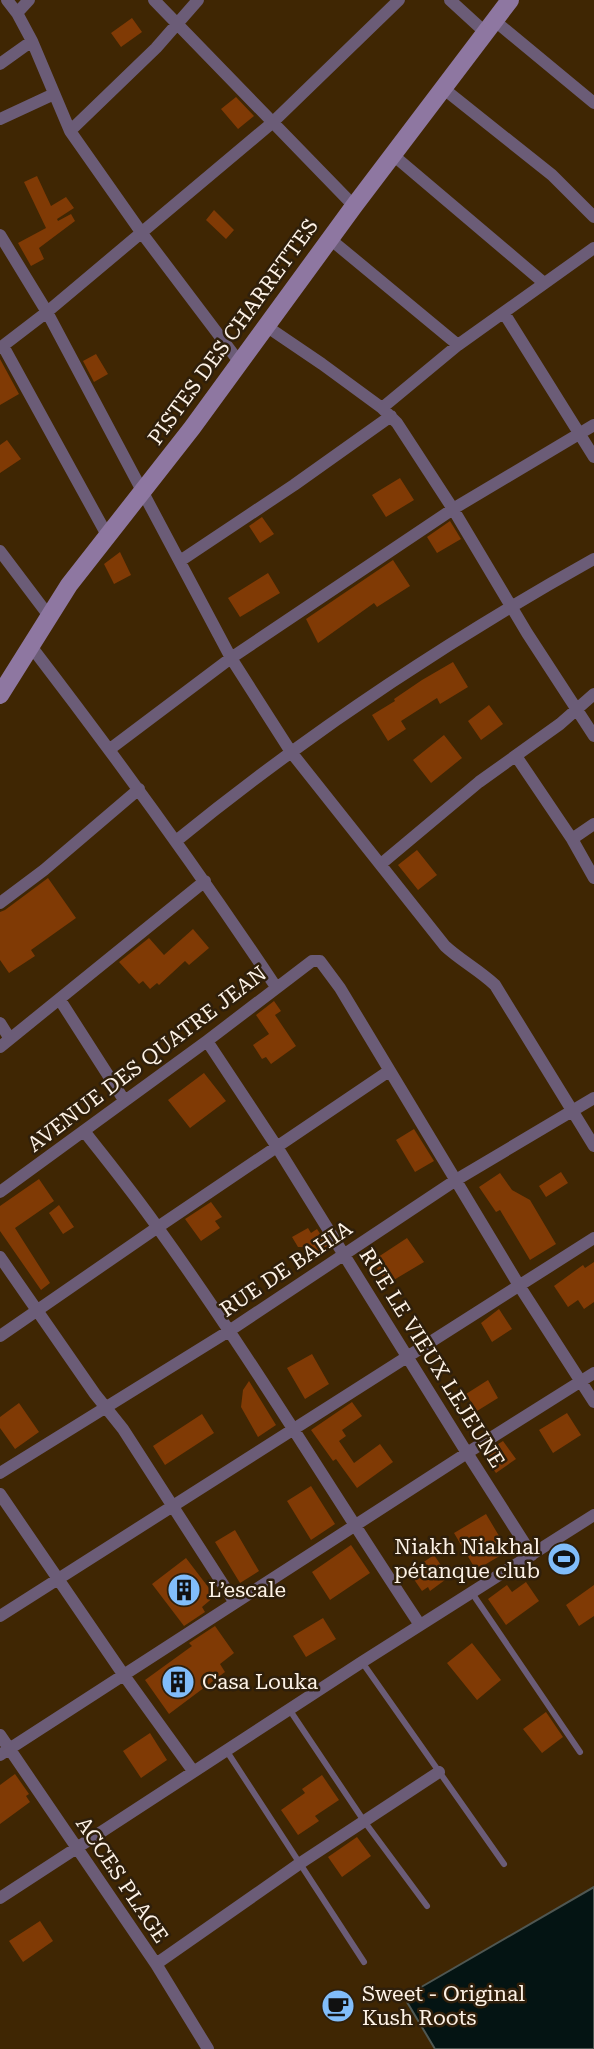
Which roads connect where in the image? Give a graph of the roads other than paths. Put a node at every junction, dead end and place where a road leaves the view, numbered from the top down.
1 (7, 0) edge
2 (29, 0) edge
3 (154, 0) edge
4 (198, 0) edge
5 (399, 0) edge
6 (450, 0) edge
7 (510, 0) edge
8 (17, 13) junction
9 (177, 24) junction
10 (490, 27) junction
11 (32, 41) junction
12 (0, 64) edge
13 (443, 89) junction
14 (54, 93) junction
15 (594, 103) edge
16 (0, 119) edge
17 (272, 123) junction
18 (70, 131) junction
19 (393, 155) junction
20 (354, 206) junction
21 (594, 217) edge
22 (141, 232) junction
23 (0, 235) edge
24 (330, 239) junction
25 (594, 248) edge
26 (544, 283) junction
27 (47, 312) junction
28 (504, 313) junction
29 (266, 326) junction
30 (458, 345) junction
31 (1, 347) edge
32 (240, 363) junction
33 (386, 412) junction
34 (594, 425) edge
35 (580, 434) junction
36 (594, 457) edge
37 (142, 490) junction
38 (453, 509) junction
39 (107, 535) junction
40 (0, 551) edge
41 (594, 559) edge
42 (180, 561) junction
43 (511, 605) junction
44 (49, 616) junction
45 (30, 645) junction
46 (231, 658) junction
47 (594, 694) edge
48 (0, 695) edge
49 (577, 711) junction
50 (594, 736) edge
51 (110, 749) junction
52 (291, 752) junction
53 (516, 756) junction
54 (139, 789) junction
55 (594, 824) edge
56 (572, 839) junction
57 (176, 841) junction
58 (381, 864) junction
59 (594, 878) edge
60 (205, 881) junction
61 (0, 903) edge
62 (276, 987) junction
63 (60, 1000) junction
64 (0, 1023) edge
65 (207, 1041) junction
66 (5, 1043) edge
67 (389, 1072) junction
68 (594, 1098) edge
69 (124, 1100) junction
70 (573, 1110) junction
71 (84, 1131) junction
72 (594, 1146) edge
73 (277, 1147) junction
74 (456, 1180) junction
75 (0, 1192) edge
76 (158, 1227) junction
77 (594, 1238) edge
78 (344, 1254) junction
79 (0, 1257) edge
80 (520, 1287) junction
81 (37, 1312) junction
82 (229, 1331) junction
83 (0, 1336) edge
84 (407, 1357) junction
85 (594, 1373) edge
86 (580, 1382) junction
87 (594, 1402) edge
88 (106, 1408) junction
89 (292, 1429) junction
90 (467, 1453) junction
91 (0, 1473) edge
92 (0, 1494) edge
93 (173, 1506) junction
94 (594, 1515) edge
95 (354, 1527) junction
96 (532, 1555) junction
97 (58, 1579) junction
98 (472, 1593) junction
99 (235, 1603) junction
100 (0, 1616) edge
101 (420, 1625) junction
102 (362, 1662) junction
103 (123, 1674) junction
104 (289, 1709) junction
105 (0, 1735) edge
106 (226, 1750) junction
107 (5, 1752) edge
108 (580, 1752) dead end
109 (193, 1771) junction
110 (439, 1772) junction
111 (365, 1821) junction
112 (78, 1849) junction
113 (299, 1864) junction
114 (504, 1864) dead end
115 (0, 1898) edge
116 (427, 1906) dead end
117 (365, 1962) dead end
118 (156, 1964) junction
119 (208, 2049) edge

1 - 8 street
2 - 8 street
3 - 9 street
4 - 9 street
5 - 17 street
6 - 10 street
7 - 10 main road, PISTES DES CHARRETTES
8 - 11 street
9 - 17 street
9 - 18 street
10 - 13 main road, PISTES DES CHARRETTES
10 - 15 street
11 - 12 street
11 - 14 street
13 - 19 main road, PISTES DES CHARRETTES
13 - 21 street
14 - 16 street
14 - 18 street
17 - 20 street
17 - 22 street
18 - 22 street
19 - 20 main road, PISTES DES CHARRETTES
19 - 26 street
20 - 24 main road, PISTES DES CHARRETTES
22 - 27 street
22 - 32 street
23 - 27 street
24 - 29 main road, PISTES DES CHARRETTES
24 - 30 street
25 - 26 street
26 - 28 street
27 - 31 street
27 - 37 street
28 - 30 street
28 - 35 street
29 - 32 main road, PISTES DES CHARRETTES
29 - 33 street
30 - 33 street
31 - 39 street
32 - 37 main road, PISTES DES CHARRETTES
33 - 38 street
33 - 42 street
34 - 35 street
35 - 36 street
35 - 38 street
37 - 39 main road, PISTES DES CHARRETTES
37 - 42 street
38 - 43 street
38 - 46 street
39 - 44 main road, PISTES DES CHARRETTES
40 - 44 street
41 - 43 street
42 - 46 street
43 - 49 street
43 - 52 street
44 - 45 main road, PISTES DES CHARRETTES
45 - 48 main road, PISTES DES CHARRETTES
45 - 51 street
46 - 51 street
46 - 52 street
47 - 49 street
49 - 50 street
49 - 53 street
51 - 54 street
52 - 57 street
52 - 58 street
53 - 56 street
53 - 58 street
54 - 57 street
54 - 61 street
55 - 56 street
56 - 59 street
57 - 60 street
58 - 70 street
60 - 62 street
60 - 63 street
62 - 65 street, AVENUE DES QUATRE JEAN
62 - 67 street, AVENUE DES QUATRE JEAN
63 - 66 street
63 - 69 street
64 - 66 street
65 - 69 street, AVENUE DES QUATRE JEAN
65 - 73 street, RUE LE VIEUX LEJEUNE
67 - 73 street
67 - 74 street
68 - 70 street, RUE DE BAHIA
69 - 71 street, AVENUE DES QUATRE JEAN
70 - 72 street
70 - 74 street, RUE DE BAHIA
71 - 75 street, AVENUE DES QUATRE JEAN
71 - 76 street
73 - 76 street
73 - 78 street, RUE LE VIEUX LEJEUNE
74 - 78 street, RUE DE BAHIA
74 - 80 street
76 - 81 street
76 - 82 street
77 - 80 street
78 - 82 street, RUE DE BAHIA
78 - 84 street, RUE LE VIEUX LEJEUNE
79 - 81 street
80 - 84 street
80 - 86 street
81 - 83 street
81 - 88 street
82 - 88 street, RUE DE BAHIA
82 - 89 street
84 - 89 street
84 - 90 street, RUE LE VIEUX LEJEUNE
85 - 86 street
86 - 87 street
86 - 90 street
88 - 91 street, RUE DE BAHIA
88 - 93 street
89 - 93 street
89 - 95 street
90 - 95 street
90 - 96 street, RUE LE VIEUX LEJEUNE
92 - 97 street
93 - 97 street
93 - 99 street
94 - 96 street
95 - 99 street
95 - 101 street
96 - 98 street
97 - 100 street
97 - 103 street
98 - 101 street
98 - 108 lane
99 - 103 street
101 - 102 street
102 - 104 street
102 - 110 lane
103 - 107 street
103 - 109 street
104 - 106 street
104 - 111 lane
105 - 107 street, ACCES PLAGE
106 - 109 street
106 - 113 lane
107 - 112 street, ACCES PLAGE
109 - 112 street
110 - 111 street
110 - 114 lane
111 - 113 street
111 - 116 lane
112 - 115 street
112 - 118 street, ACCES PLAGE
113 - 117 lane
113 - 118 street
118 - 119 street, ACCES PLAGE

